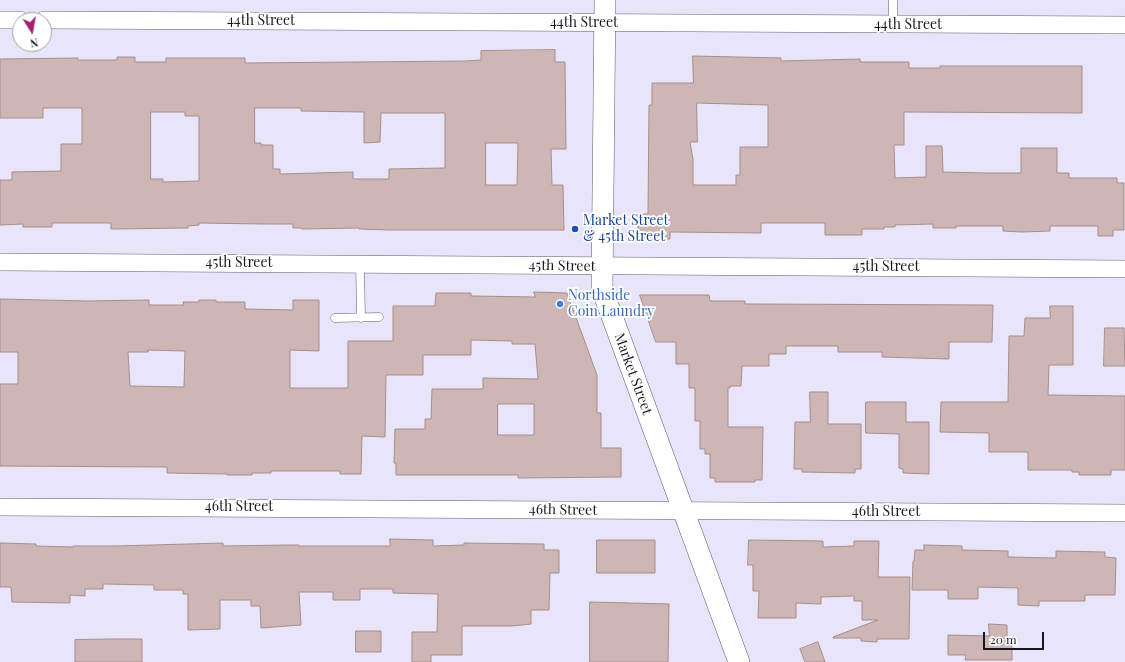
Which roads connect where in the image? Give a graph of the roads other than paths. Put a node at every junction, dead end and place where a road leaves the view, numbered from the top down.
1 (605, 0) edge
2 (893, 0) edge
3 (0, 20) edge
4 (12, 20) edge
5 (52, 20) edge
6 (605, 24) junction
7 (893, 25) junction
8 (1125, 25) edge
9 (0, 262) edge
10 (360, 264) junction
11 (602, 266) junction
12 (1125, 269) edge
13 (380, 317) dead end
14 (336, 318) dead end
15 (360, 318) junction
16 (0, 507) edge
17 (684, 511) junction
18 (1125, 513) edge
19 (739, 662) edge

1 - 6 street, Market Street
2 - 7 lane
3 - 4 street
5 - 6 street, 44th Street
6 - 7 street, 44th Street
6 - 11 street, Market Street
7 - 8 street, 44th Street
9 - 10 street, 45th Street
10 - 11 street, 45th Street
10 - 15 lane
11 - 12 street, 45th Street
11 - 17 street, Market Street
13 - 15 lane
14 - 15 lane
16 - 17 street, 46th Street
17 - 18 street, 46th Street
17 - 19 street, Market Street

